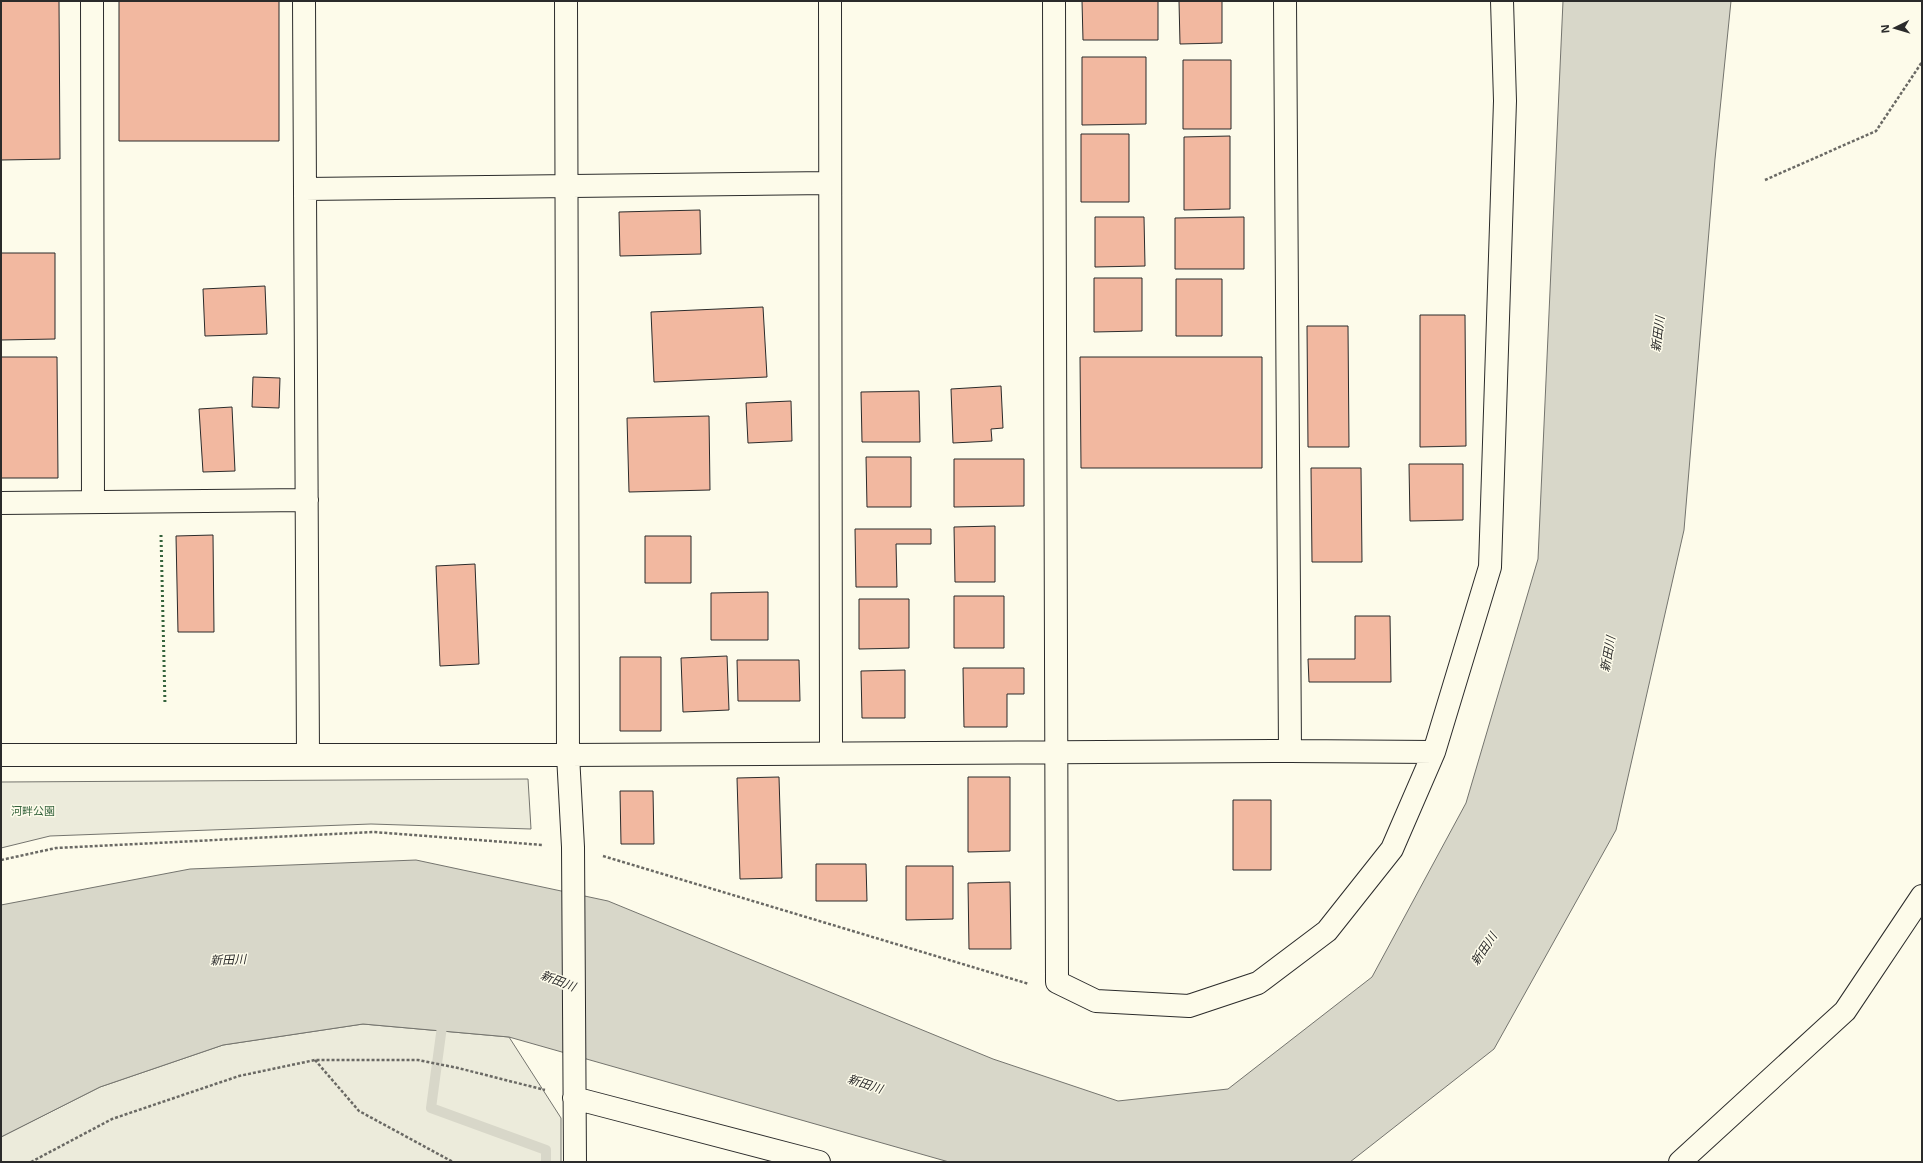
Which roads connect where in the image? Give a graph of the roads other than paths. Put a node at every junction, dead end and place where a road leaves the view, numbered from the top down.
1 (92, 1) edge
2 (304, 1) edge
3 (566, 1) edge
4 (830, 1) edge
5 (1054, 1) edge
6 (1285, 1) edge
7 (1502, 1) edge
8 (830, 183) junction
9 (566, 186) junction
10 (305, 189) junction
11 (307, 500) junction
12 (93, 502) junction
13 (1, 503) edge
14 (1290, 751) junction
15 (1434, 752) junction
16 (1056, 753) junction
17 (308, 754) junction
18 (831, 754) junction
19 (568, 755) junction
20 (1, 756) edge
21 (1922, 896) edge
22 (574, 1098) junction
23 (575, 1162) edge
24 (819, 1162) edge
25 (1680, 1162) edge

1 - 12 street
2 - 10 street
3 - 9 street
4 - 8 street
5 - 16 street
6 - 14 street
7 - 15 street
8 - 9 street
8 - 18 street
9 - 10 street
9 - 19 street
10 - 11 street
11 - 12 street
11 - 17 street
12 - 13 street
14 - 15 street
14 - 16 street
15 - 16 street
16 - 18 street
17 - 19 street
17 - 20 street
18 - 19 street
19 - 22 street
21 - 25 street
22 - 23 street
22 - 24 street

